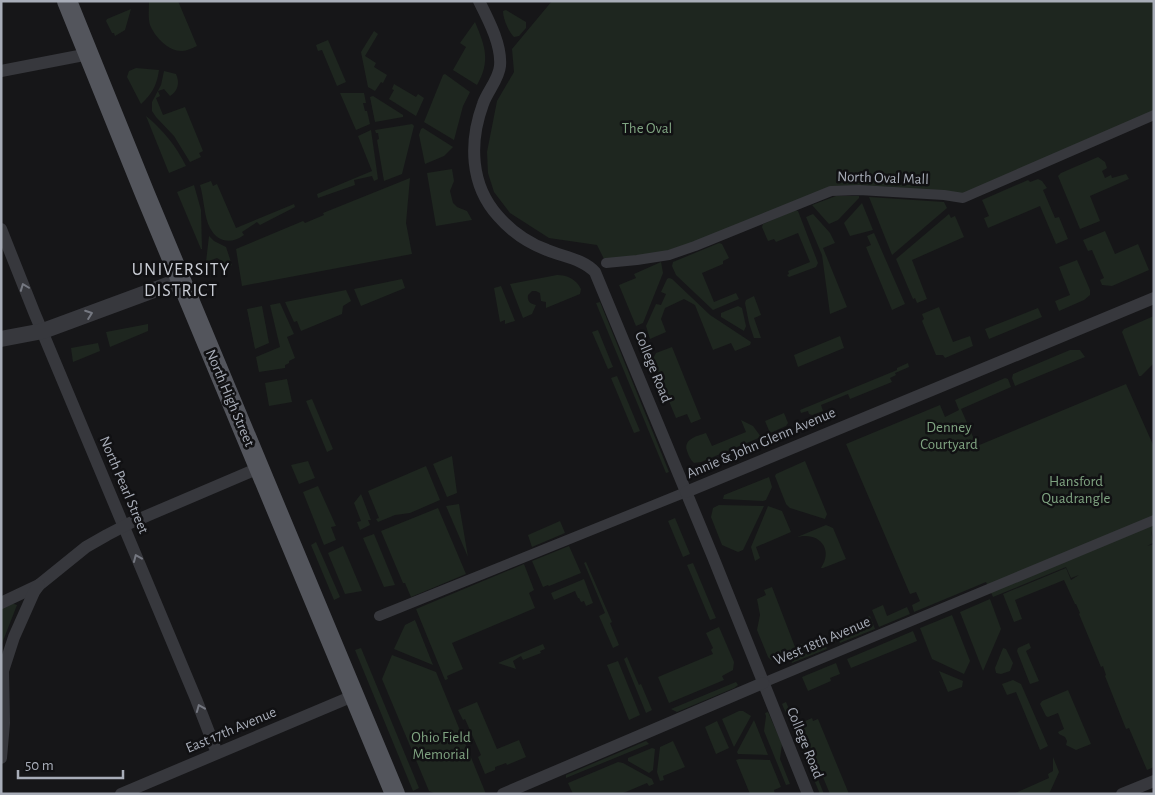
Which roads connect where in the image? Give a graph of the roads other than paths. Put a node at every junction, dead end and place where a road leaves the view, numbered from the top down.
1 (67, 1) edge
2 (479, 1) edge
3 (89, 54) junction
4 (1, 71) edge
5 (1154, 115) edge
6 (1, 229) edge
7 (606, 262) dead end
8 (181, 280) junction
9 (1154, 298) edge
10 (43, 332) junction
11 (1, 339) edge
12 (259, 468) junction
13 (686, 492) junction
14 (1154, 520) edge
15 (123, 526) junction
16 (39, 585) junction
17 (1, 603) edge
18 (379, 616) dead end
19 (2, 670) edge
20 (763, 683) junction
21 (354, 696) junction
22 (217, 753) junction
23 (1, 758) edge
24 (1154, 781) edge
25 (121, 794) edge
26 (395, 794) edge
27 (503, 794) edge
28 (808, 794) edge
29 (1122, 794) edge

1 - 3 main road, North High Street
2 - 13 street, College Road
3 - 4 street
3 - 8 main road, North High Street
5 - 7 street, North Oval Mall
10 -> 6 street, North Pearl Street
10 -> 8 street
8 - 12 main road, North High Street
9 - 13 street, Annie & John Glenn Avenue
10 - 11 street
10 - 15 street, North Pearl Street
12 - 15 street
12 - 21 main road, North High Street
13 - 18 street, Annie & John Glenn Avenue
13 - 20 street, College Road
14 - 20 street, West 18th Avenue
15 - 16 street
22 -> 15 street, North Pearl Street
16 - 17 street
16 - 19 street
19 - 23 street
20 - 27 street, West 18th Avenue
20 - 28 street, College Road
21 - 22 street, East 17th Avenue
21 - 26 main road, North High Street
22 - 25 street, East 17th Avenue
24 - 29 street

